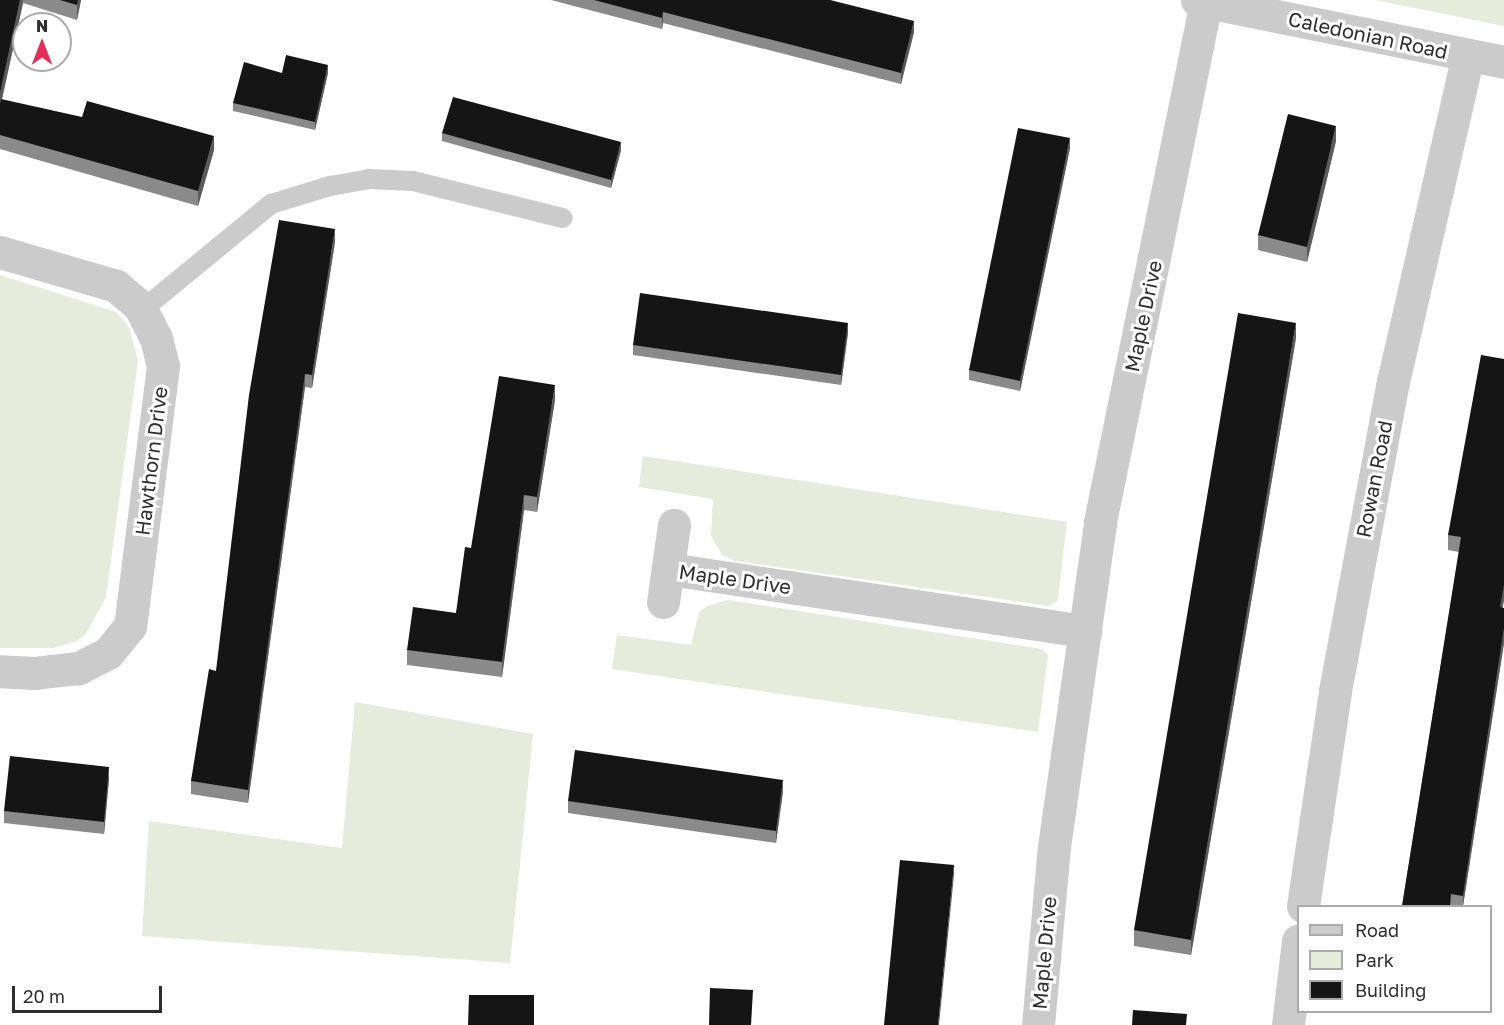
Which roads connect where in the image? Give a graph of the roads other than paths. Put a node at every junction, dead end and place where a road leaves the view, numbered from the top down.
1 (1202, 1) edge
2 (1468, 56) junction
3 (1504, 62) edge
4 (563, 218) dead end
5 (0, 252) edge
6 (142, 310) junction
7 (674, 525) dead end
8 (669, 569) junction
9 (663, 602) dead end
10 (1085, 631) junction
11 (0, 671) edge
12 (1303, 905) edge
13 (1297, 956) edge
14 (1038, 1025) edge
15 (1288, 1025) edge

1 - 2 street, Caledonian Road
1 - 10 street, Maple Drive
2 - 3 street, Caledonian Road
2 - 12 street, Rowan Road
4 - 6 lane
5 - 6 street, Hawthorn Drive
6 - 11 street, Hawthorn Drive
7 - 8 street
8 - 9 street
8 - 10 street, Maple Drive
10 - 14 street, Maple Drive
13 - 15 street

